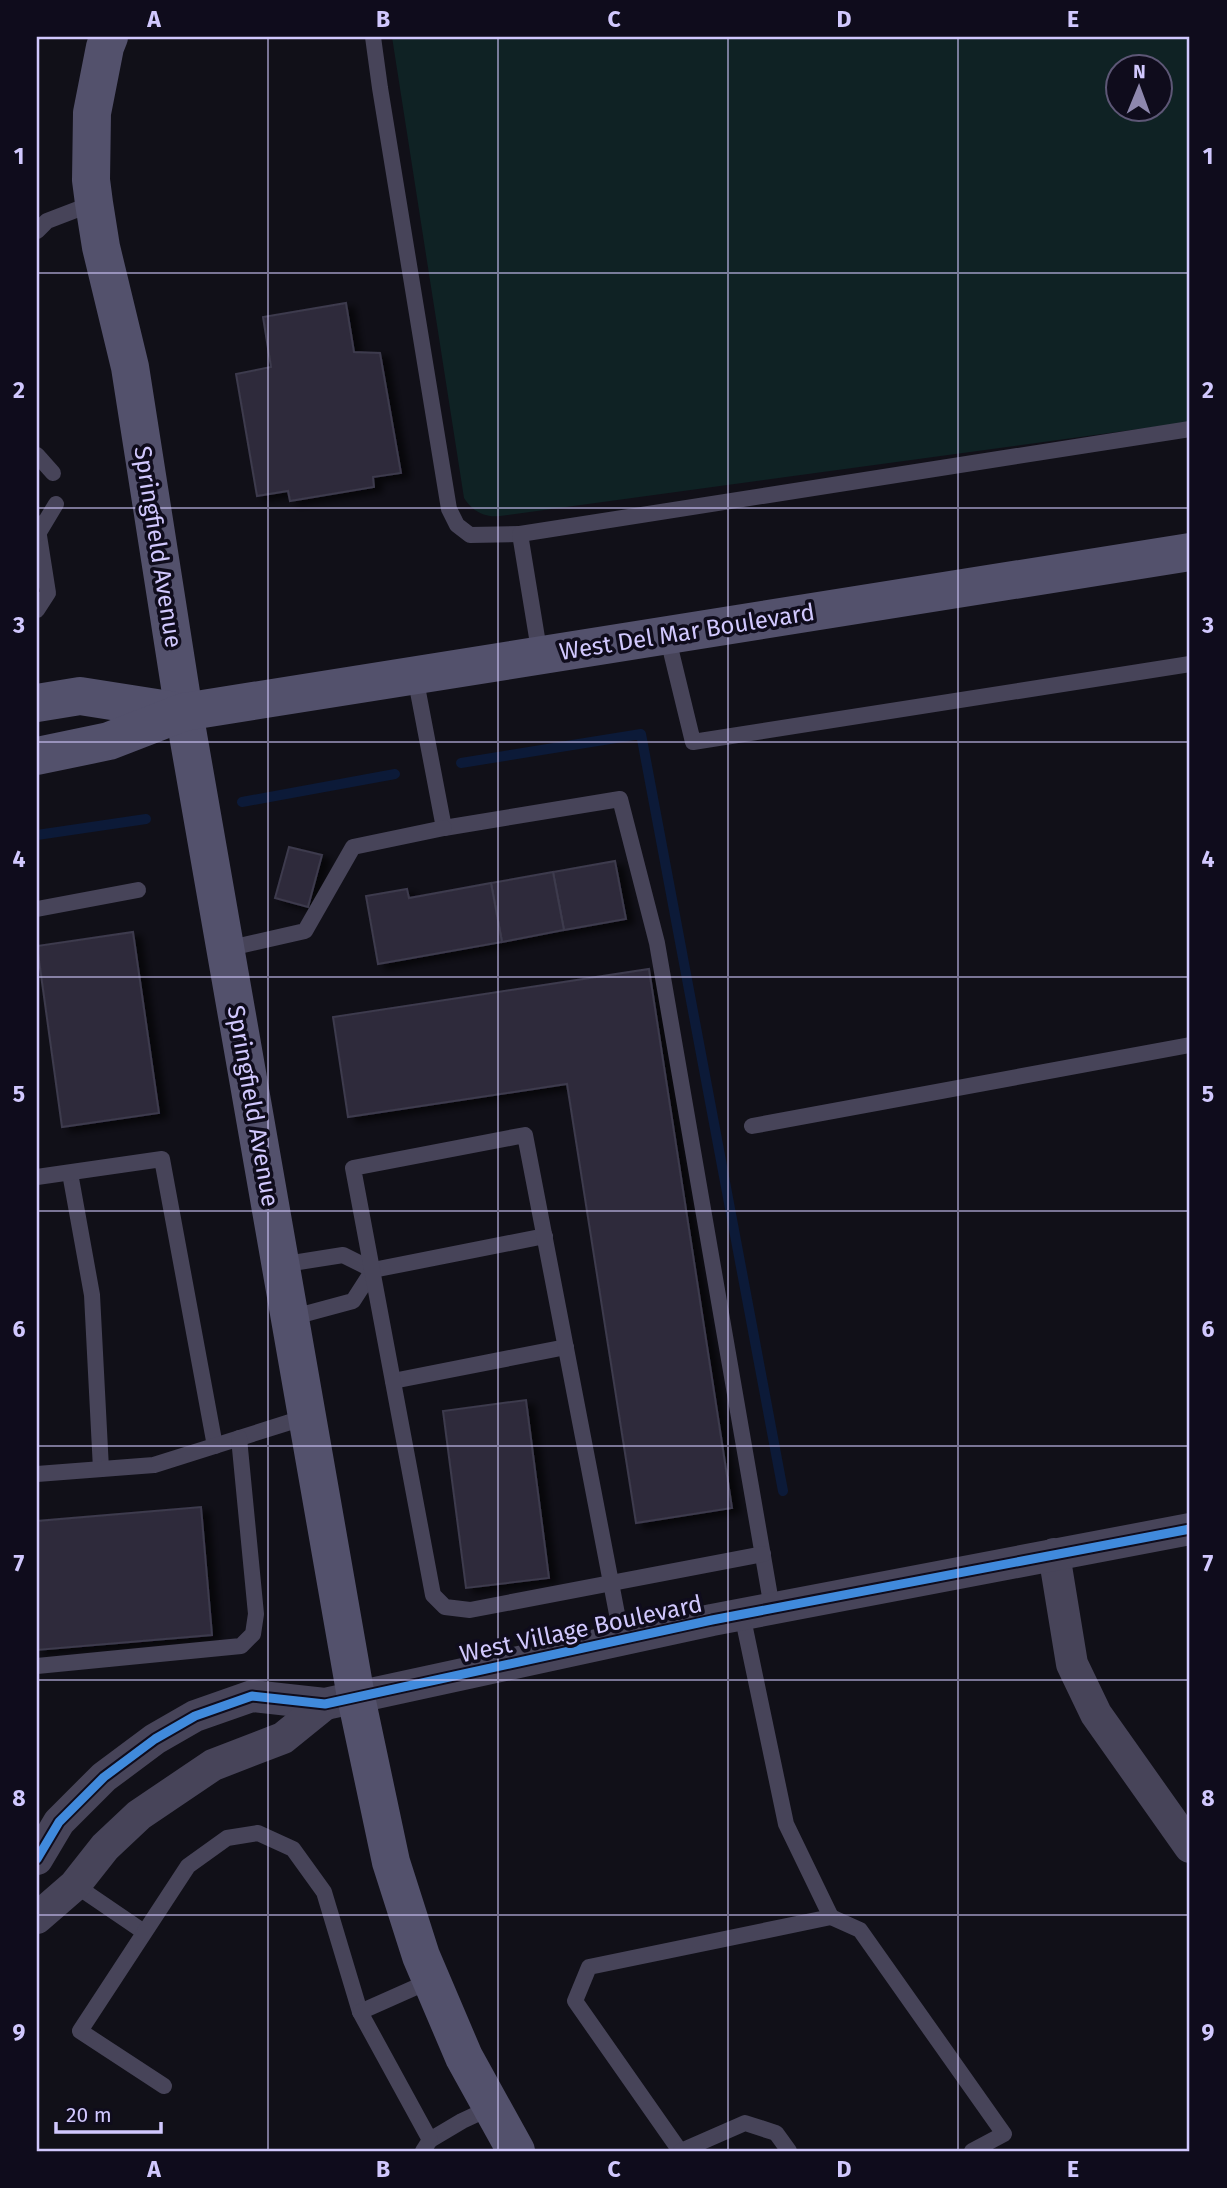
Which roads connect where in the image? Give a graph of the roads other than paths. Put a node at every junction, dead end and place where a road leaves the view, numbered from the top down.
1 (109, 37) edge
2 (373, 37) edge
3 (94, 203) junction
4 (37, 231) edge
5 (1190, 429) edge
6 (37, 455) edge
7 (53, 473) dead end
8 (57, 504) dead end
9 (38, 528) edge
10 (520, 534) junction
11 (1190, 552) edge
12 (37, 610) edge
13 (667, 635) junction
14 (540, 656) junction
15 (1190, 664) edge
16 (415, 676) junction
17 (37, 703) edge
18 (184, 712) junction
19 (37, 756) edge
20 (444, 828) junction
21 (138, 890) dead end
22 (37, 909) edge
23 (226, 949) junction
24 (1190, 1045) edge
25 (752, 1126) dead end
26 (70, 1172) junction
27 (37, 1177) edge
28 (544, 1236) junction
29 (281, 1265) junction
30 (373, 1270) junction
31 (290, 1318) junction
32 (566, 1347) junction
33 (393, 1381) junction
34 (307, 1416) junction
35 (239, 1438) junction
36 (215, 1446) junction
37 (101, 1469) junction
38 (37, 1475) edge
39 (1190, 1529) edge
40 (763, 1554) junction
41 (1054, 1554) junction
42 (612, 1583) junction
43 (757, 1611) junction
44 (622, 1640) junction
45 (37, 1666) edge
46 (341, 1701) junction
47 (1190, 1847) edge
48 (37, 1859) edge
49 (75, 1885) junction
50 (831, 1917) junction
51 (37, 1918) edge
52 (144, 1932) junction
53 (432, 1980) junction
54 (360, 2012) junction
55 (164, 2086) dead end
56 (492, 2108) junction
57 (427, 2146) edge
58 (516, 2151) edge
59 (681, 2151) edge
60 (789, 2151) edge
61 (972, 2151) edge

1 - 3 main road, Springfield Avenue
2 - 10 lane
3 - 4 lane
3 - 18 main road, Springfield Avenue
5 - 10 lane
6 - 7 lane
8 - 9 lane
9 - 12 lane
10 - 14 lane
11 - 13 main road, West Del Mar Boulevard
13 - 14 main road, West Del Mar Boulevard
13 - 15 lane
14 - 16 main road, West Del Mar Boulevard
16 - 18 main road, West Del Mar Boulevard
16 - 20 lane
17 - 18 main road, West Del Mar Boulevard
18 - 19 main road, West Del Mar Boulevard
18 - 23 main road, Springfield Avenue
20 - 23 lane
20 - 40 lane
21 - 22 lane
23 - 29 main road, Springfield Avenue
24 - 25 lane
26 - 27 lane
26 - 36 lane
26 - 37 lane
28 - 30 lane
28 - 30 lane
28 - 32 lane
29 - 30 lane
29 - 31 main road, Springfield Avenue
30 - 31 lane
30 - 33 lane
31 - 34 main road, Springfield Avenue
32 - 33 lane
32 - 42 lane
33 - 42 lane
34 - 35 lane
34 - 46 main road, Springfield Avenue
35 - 36 lane
35 - 45 lane
36 - 37 lane
37 - 38 lane
39 - 41 street, West Village Boulevard
40 - 42 lane
40 - 43 lane
41 - 43 street, West Village Boulevard
41 - 47 street
42 - 44 lane
43 - 44 street, West Village Boulevard
43 - 50 lane
44 - 46 street, West Village Boulevard
46 - 48 street, West Village Boulevard
46 - 49 street, West Village Boulevard
46 - 53 main road, Springfield Avenue
49 - 51 street, West Village Boulevard
49 - 52 lane
50 - 59 lane
50 - 61 lane
52 - 54 lane
52 - 55 lane
53 - 54 lane
53 - 56 main road, Springfield Avenue
54 - 57 lane
56 - 57 lane
56 - 58 main road, Springfield Avenue
59 - 60 lane

